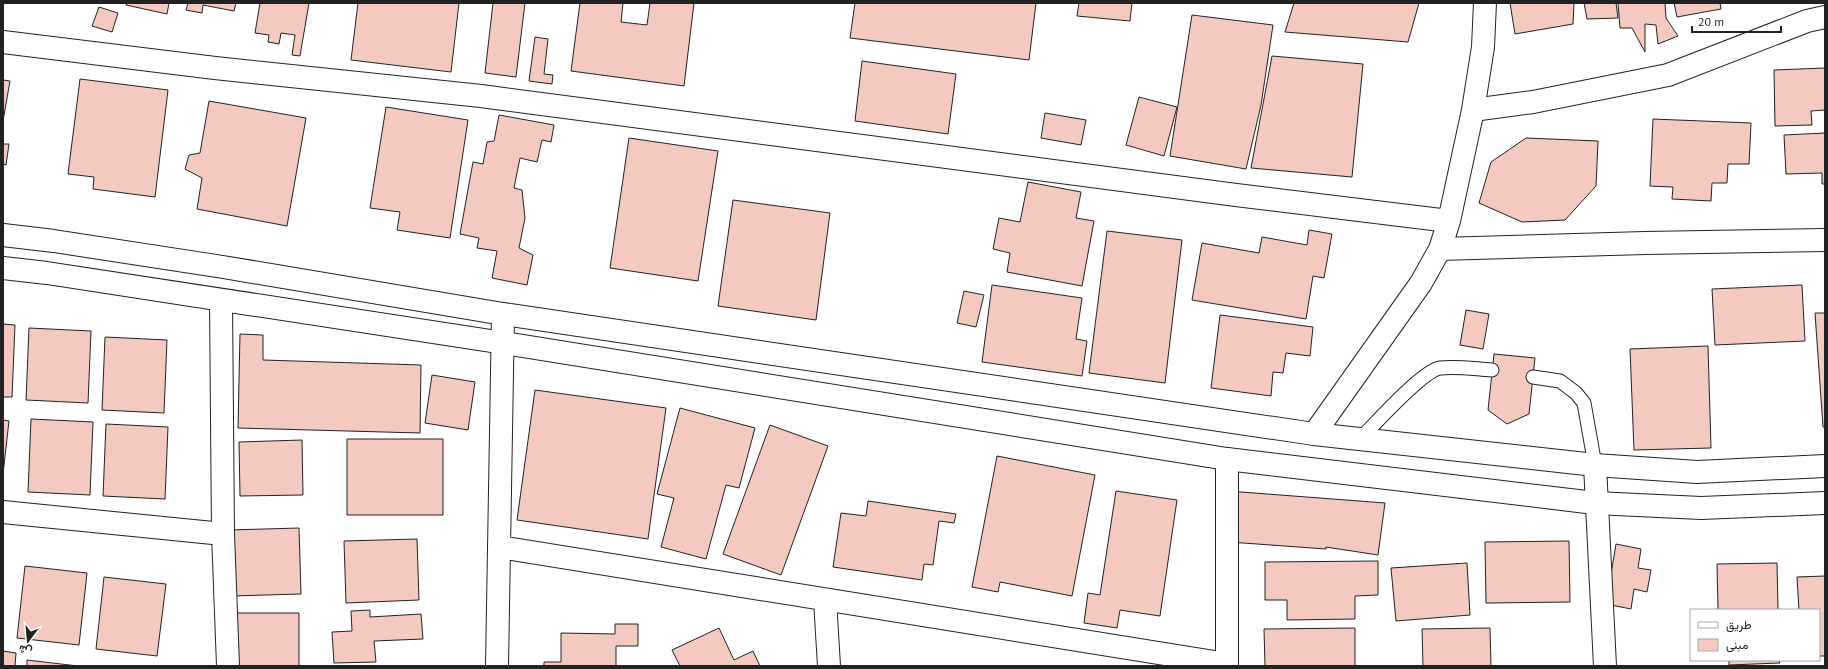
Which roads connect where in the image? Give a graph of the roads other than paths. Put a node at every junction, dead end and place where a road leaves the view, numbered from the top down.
1 (1485, 3) edge
2 (1812, 14) edge
3 (3, 42) edge
4 (1473, 110) junction
5 (1449, 221) junction
6 (3, 236) edge
7 (1825, 240) edge
8 (1440, 249) junction
9 (3, 268) edge
10 (221, 301) junction
11 (503, 314) junction
12 (504, 343) junction
13 (1492, 370) dead end
14 (1533, 377) dead end
15 (1314, 434) junction
16 (1360, 439) junction
17 (1226, 459) junction
18 (1595, 465) junction
19 (1825, 466) edge
20 (1595, 503) junction
21 (1825, 503) edge
22 (3, 512) edge
23 (222, 534) junction
24 (500, 547) junction
25 (825, 600) junction
26 (1227, 665) edge
27 (228, 666) edge
28 (497, 666) edge
29 (829, 666) edge
30 (1605, 666) edge

1 - 4 street
2 - 4 street
3 - 5 street
4 - 5 street
5 - 8 street
6 - 11 street
7 - 8 street
8 - 15 street
9 - 10 street
10 - 12 street
10 - 23 street
11 - 12 street
11 - 15 street
12 - 17 street
12 - 24 street
13 - 16 lane
14 - 18 lane
15 - 16 street
16 - 18 street
17 - 20 street
17 - 26 street
18 - 19 street
18 - 20 street
20 - 21 street
20 - 30 street
22 - 23 street
23 - 27 street
24 - 25 street
24 - 28 street
25 - 26 street
25 - 29 street

